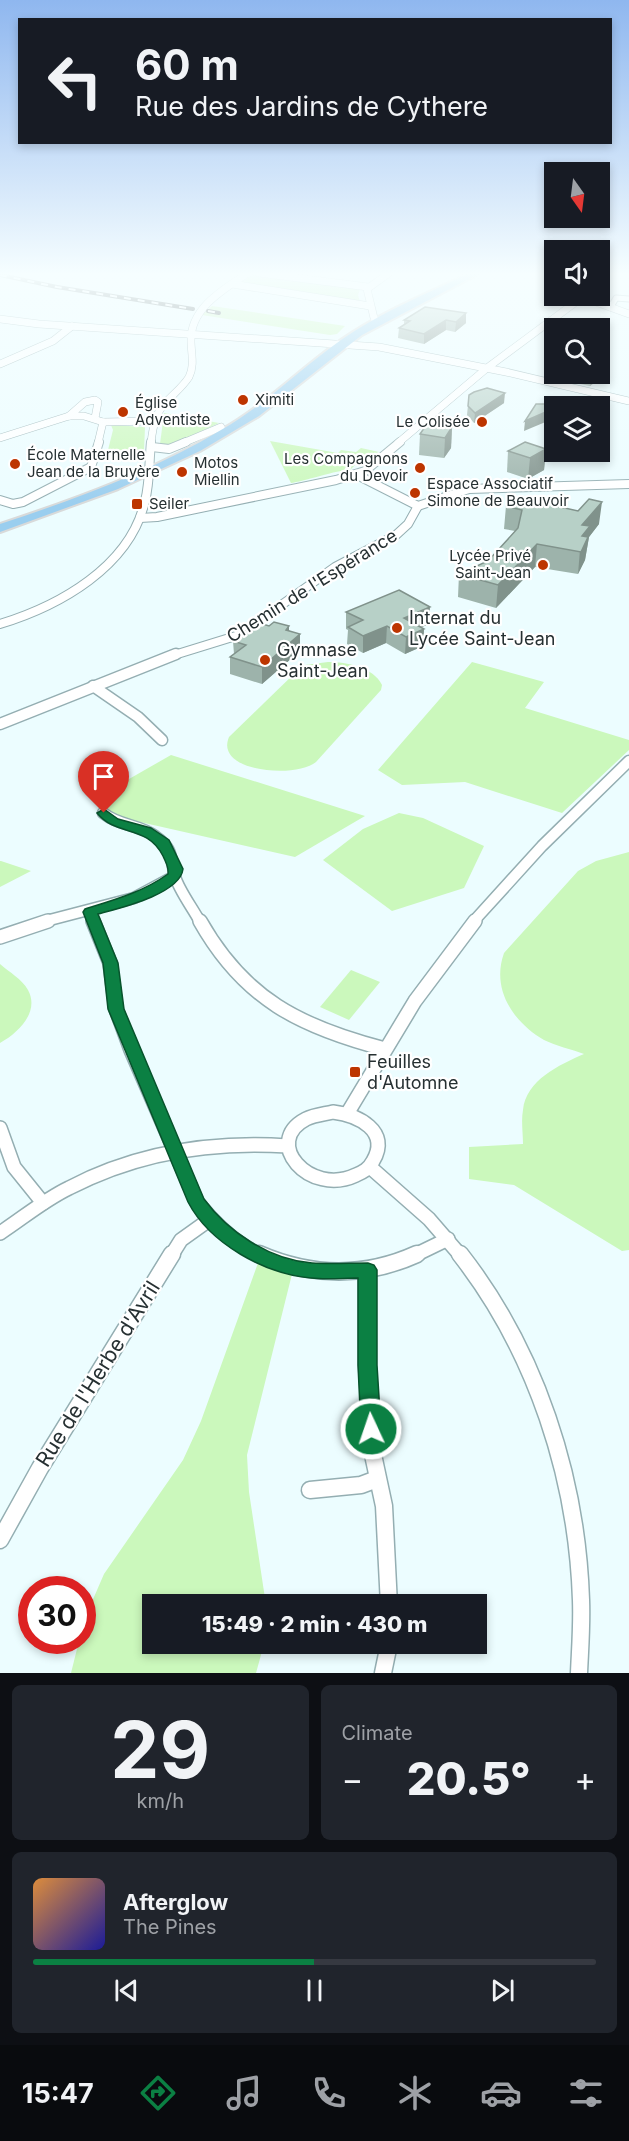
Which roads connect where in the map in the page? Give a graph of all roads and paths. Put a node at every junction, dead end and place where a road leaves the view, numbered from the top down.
1 (30, 351) edge
2 (193, 351) edge
3 (321, 351) edge
4 (334, 351) edge
5 (407, 351) edge
6 (510, 351) edge
7 (0, 364) edge
8 (487, 368) junction
9 (629, 401) edge
10 (69, 416) junction
11 (99, 420) junction
12 (155, 421) junction
13 (221, 427) junction
14 (0, 438) edge
15 (152, 447) junction
16 (151, 465) junction
17 (357, 475) junction
18 (126, 481) junction
19 (148, 484) junction
20 (629, 484) edge
21 (0, 502) edge
22 (417, 506) junction
23 (140, 518) junction
24 (0, 522) edge
25 (0, 528) edge
26 (0, 624) edge
27 (93, 686) junction
28 (0, 724) edge
29 (162, 740) dead end
30 (629, 761) edge
31 (104, 813) dead end
32 (175, 876) junction
33 (90, 912) junction
34 (0, 937) edge
35 (384, 1049) junction
36 (347, 1114) junction
37 (0, 1128) edge
38 (288, 1146) junction
39 (174, 1150) junction
40 (370, 1167) junction
41 (43, 1203) junction
42 (209, 1220) junction
43 (0, 1233) edge
44 (448, 1239) junction
45 (368, 1270) junction
46 (376, 1479) junction
47 (310, 1490) dead end
48 (0, 1540) edge
49 (388, 1594) edge
50 (387, 1654) edge
51 (383, 1673) edge
52 (579, 1673) edge

1 - 7 street
2 - 12 street
3 - 13 main road
4 - 16 main road
5 - 8 street
6 - 8 street
8 - 9 street
8 - 17 street
10 - 11 street
10 - 11 street
10 - 14 street
11 - 12 street
11 - 21 street
12 - 15 street
13 - 15 street
13 - 16 main road
15 - 16 street
16 - 18 main road
16 - 19 street
16 - 24 main road
17 - 22 street
17 - 23 street
18 - 19 street
18 - 25 main road
19 - 23 street
20 - 22 street
22 - 27 street, Chemin de l'Espérance
23 - 26 street
27 - 28 street, Chemin de l'Espérance
27 - 29 street
30 - 35 street
31 - 32 street
32 - 33 street
32 - 35 street
33 - 34 street
33 - 39 street
35 - 36 street
36 - 38 street
36 - 40 street
37 - 41 street
38 - 39 street
38 - 40 street
39 - 41 street
39 - 42 street
40 - 44 street
41 - 43 street
42 - 45 street
42 - 48 street, Rue de l'Herbe d'Avril
44 - 45 street
44 - 52 street
45 - 46 street
46 - 47 street
46 - 49 street
50 - 51 street

